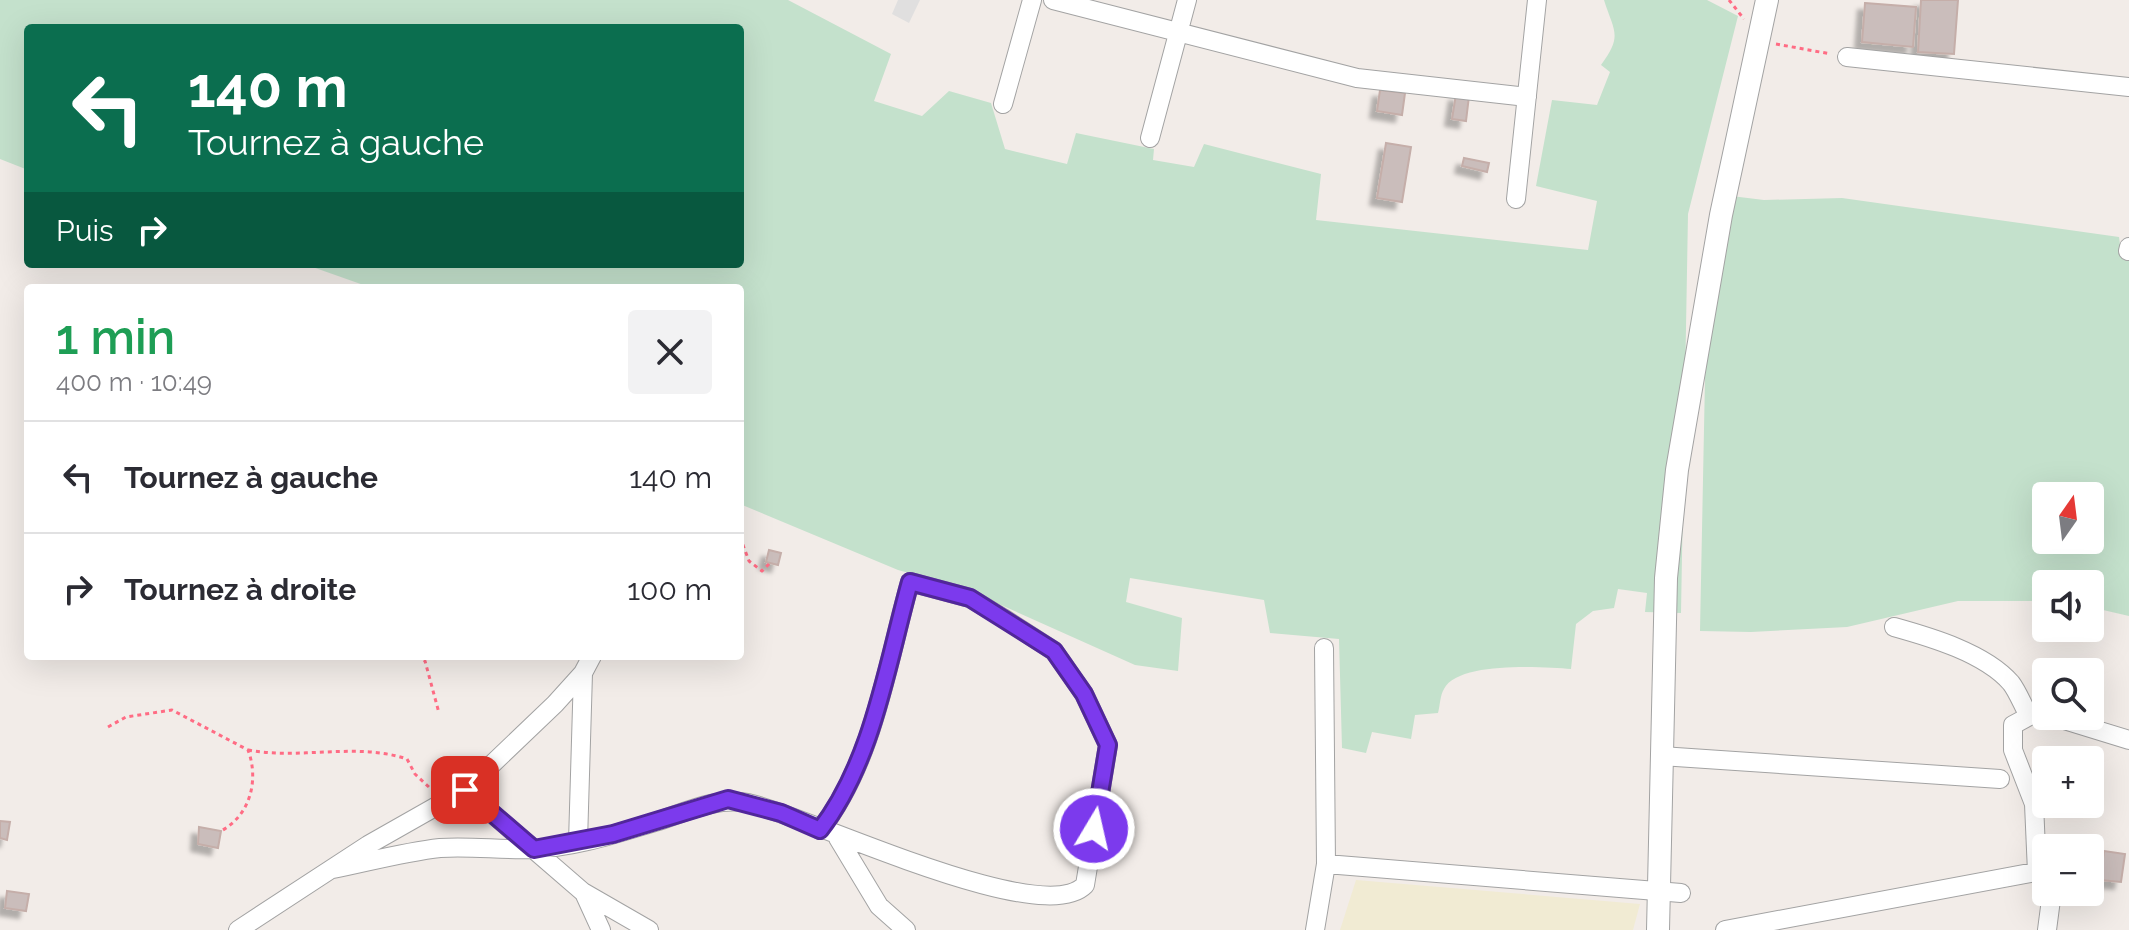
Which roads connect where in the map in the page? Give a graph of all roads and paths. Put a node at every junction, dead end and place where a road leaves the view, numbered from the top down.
1 (1032, 0) edge
2 (1053, 0) edge
3 (1187, 0) edge
4 (1537, 0) edge
5 (1767, 0) edge
6 (1178, 32) junction
7 (1759, 40) junction
8 (1847, 57) joint
9 (2129, 87) edge
10 (1527, 97) junction
11 (1003, 104) dead end
12 (1150, 138) dead end
13 (1516, 199) dead end
14 (744, 548) edge
15 (770, 563) dead end
16 (1894, 627) dead end
17 (1324, 648) dead end
18 (423, 660) edge
19 (590, 660) edge
20 (583, 673) junction
21 (2032, 705) edge
22 (439, 713) dead end
23 (2032, 719) edge
24 (108, 727) dead end
25 (2093, 730) edge
26 (2129, 740) edge
27 (248, 750) junction
28 (1661, 756) junction
29 (2000, 779) dead end
30 (465, 790) junction
31 (820, 830) junction
32 (221, 831) dead end
33 (2038, 834) edge
34 (838, 838) junction
35 (578, 842) junction
36 (534, 849) junction
37 (1326, 864) junction
38 (333, 869) junction
39 (2032, 873) edge
40 (583, 892) junction
41 (1657, 892) junction
42 (1681, 893) dead end
43 (2050, 906) edge
44 (238, 930) edge
45 (601, 930) edge
46 (649, 930) edge
47 (906, 930) edge
48 (1315, 930) edge
49 (1658, 930) edge
50 (1725, 930) edge
51 (2047, 930) edge

1 - 11 street
2 - 6 street
3 - 6 street
4 - 10 street
5 - 7 street
6 - 10 street
6 - 12 street
7 - 8 path
7 - 28 street
8 - 9 street
10 - 13 street
14 - 15 path
16 - 21 street
17 - 37 street
18 - 22 path
19 - 20 street
20 - 30 street
20 - 35 street
23 - 33 street
24 - 27 path
25 - 26 street
27 - 30 path
27 - 32 path
28 - 29 street
28 - 41 street
30 - 36 street
30 - 38 street
31 - 34 street
31 - 34 street
31 - 35 street
34 - 47 street
35 - 36 street
36 - 38 street
36 - 40 street
37 - 41 street
37 - 48 street
38 - 44 street
39 - 50 street
40 - 45 street
40 - 46 street
41 - 42 street
41 - 49 street
43 - 51 street

